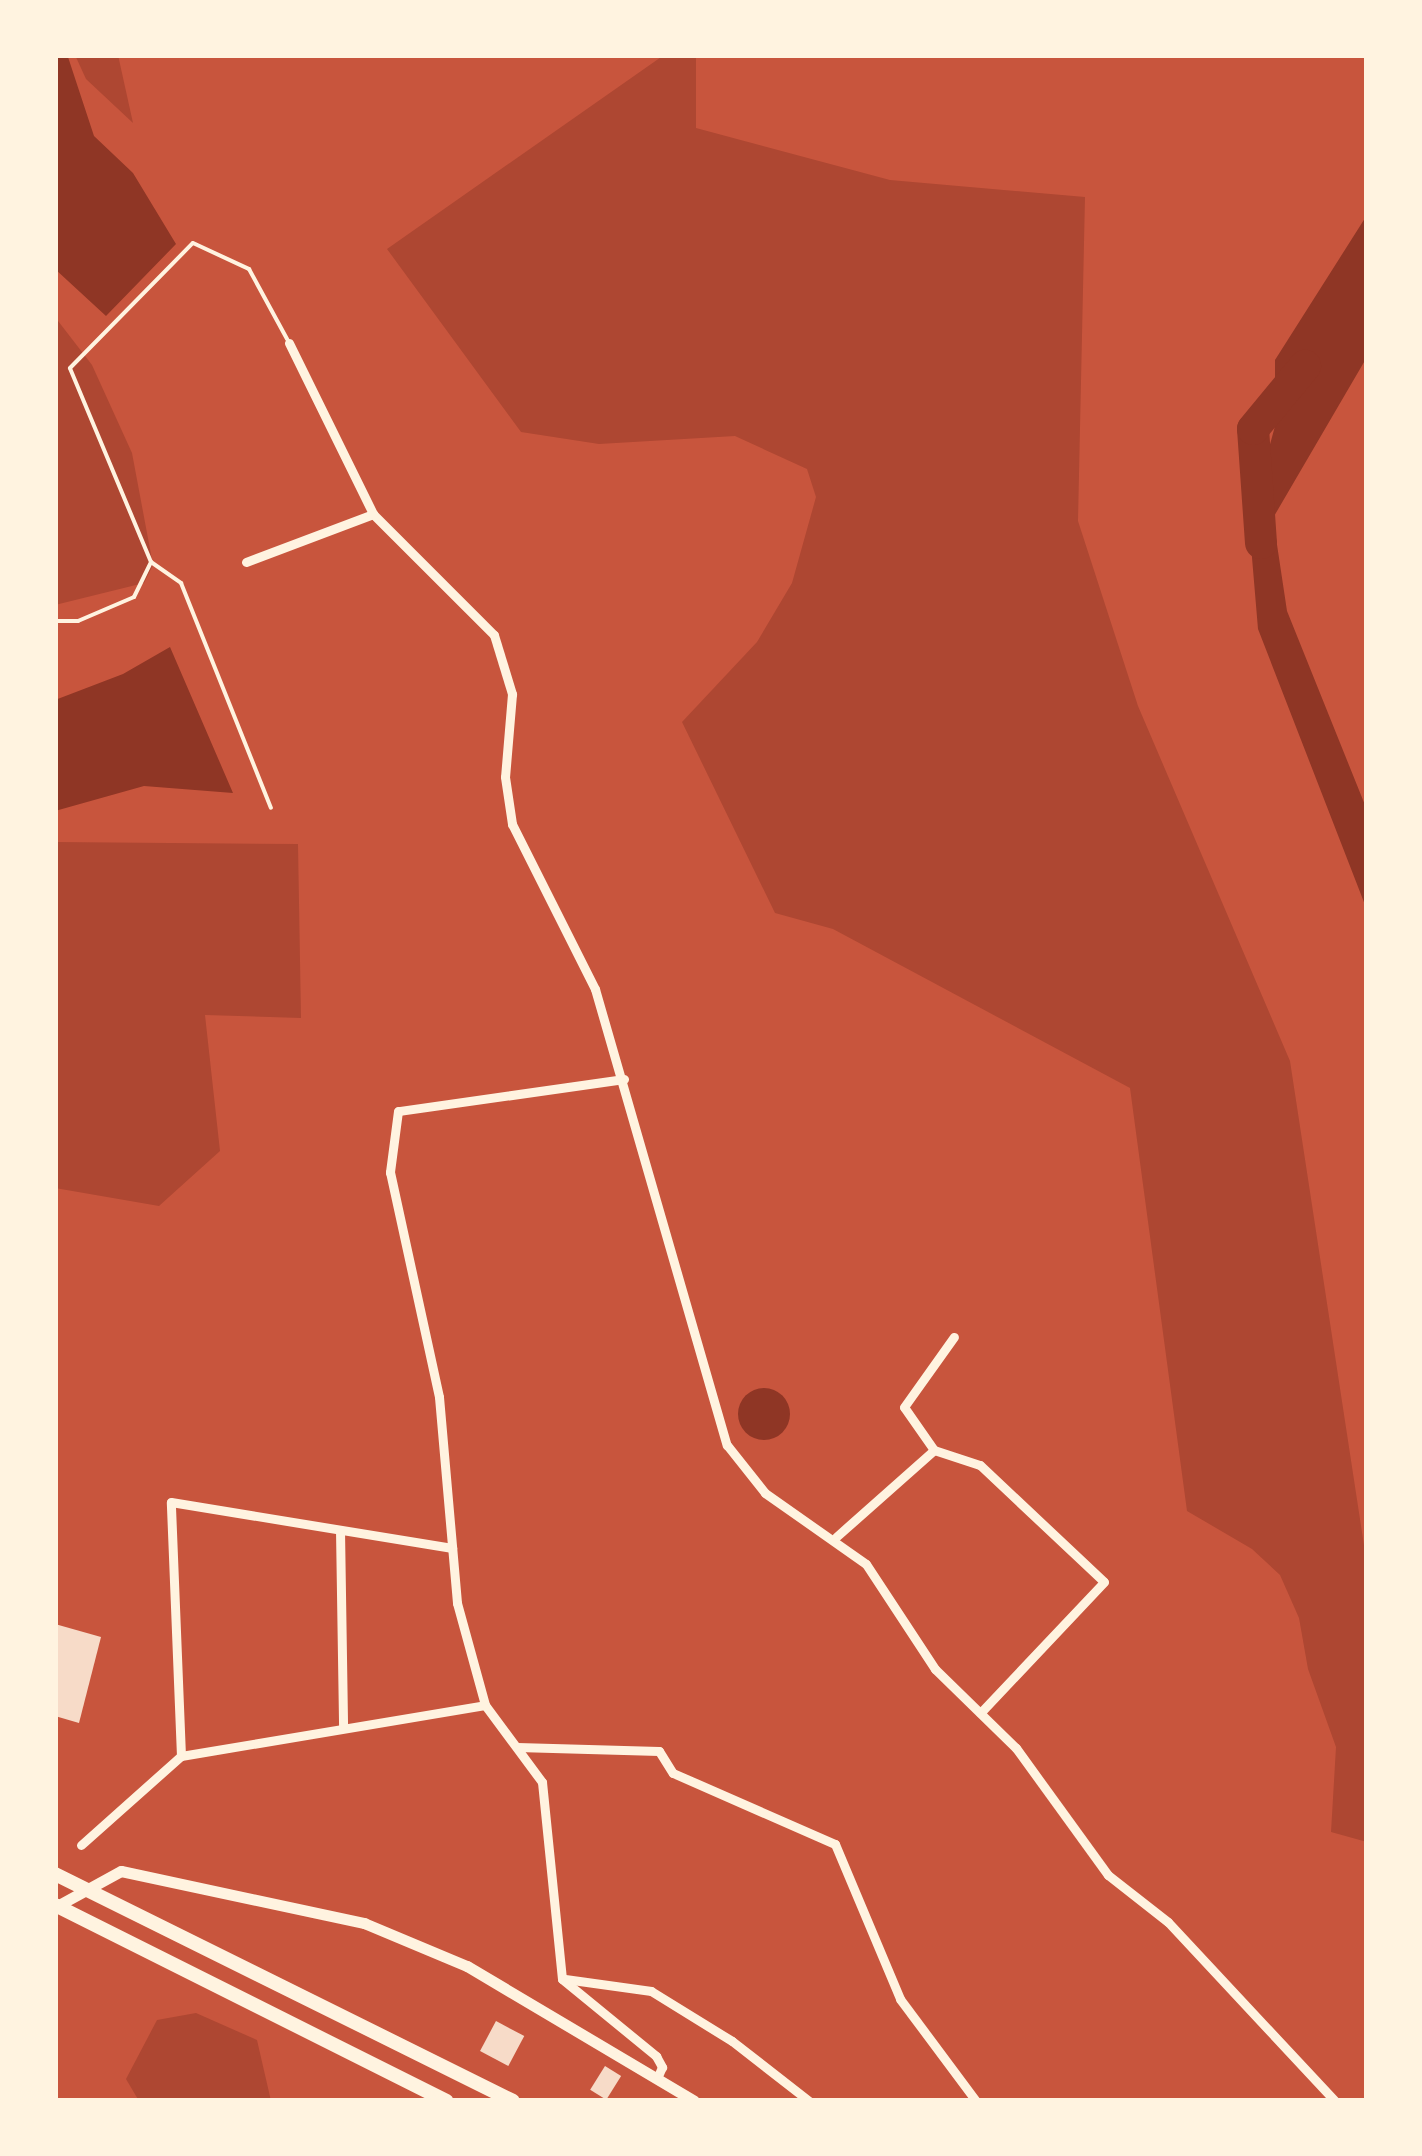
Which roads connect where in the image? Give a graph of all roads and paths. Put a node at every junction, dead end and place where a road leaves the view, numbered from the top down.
1 (289, 343) joint
2 (373, 514) junction
3 (151, 562) junction
4 (246, 562) dead end
5 (55, 621) edge
6 (271, 808) dead end
7 (624, 1080) junction
8 (954, 1337) dead end
9 (934, 1450) junction
10 (340, 1530) junction
11 (836, 1538) junction
12 (452, 1548) junction
13 (486, 1705) junction
14 (980, 1713) junction
15 (343, 1728) junction
16 (517, 1748) junction
17 (181, 1756) junction
18 (80, 1845) dead end
19 (55, 1874) edge
20 (82, 1887) junction
21 (56, 1907) edge
22 (562, 1978) junction
23 (656, 2078) junction
24 (447, 2101) edge
25 (513, 2101) edge
26 (694, 2101) edge
27 (809, 2101) edge
28 (976, 2101) edge
29 (1335, 2101) edge

1 - 2 street
1 - 3 lane
2 - 4 street
2 - 7 street
3 - 5 lane
3 - 6 lane
7 - 11 street
7 - 12 street
8 - 9 street
9 - 11 street
9 - 14 street
10 - 12 street
10 - 15 street
10 - 17 street
11 - 14 street
12 - 13 street
13 - 15 street
13 - 16 street
14 - 29 street
15 - 17 street
16 - 22 street
16 - 28 street
17 - 18 street
19 - 20 main road
20 - 21 street
20 - 23 street
20 - 25 main road
21 - 24 main road
22 - 23 street
22 - 27 street
23 - 26 street

